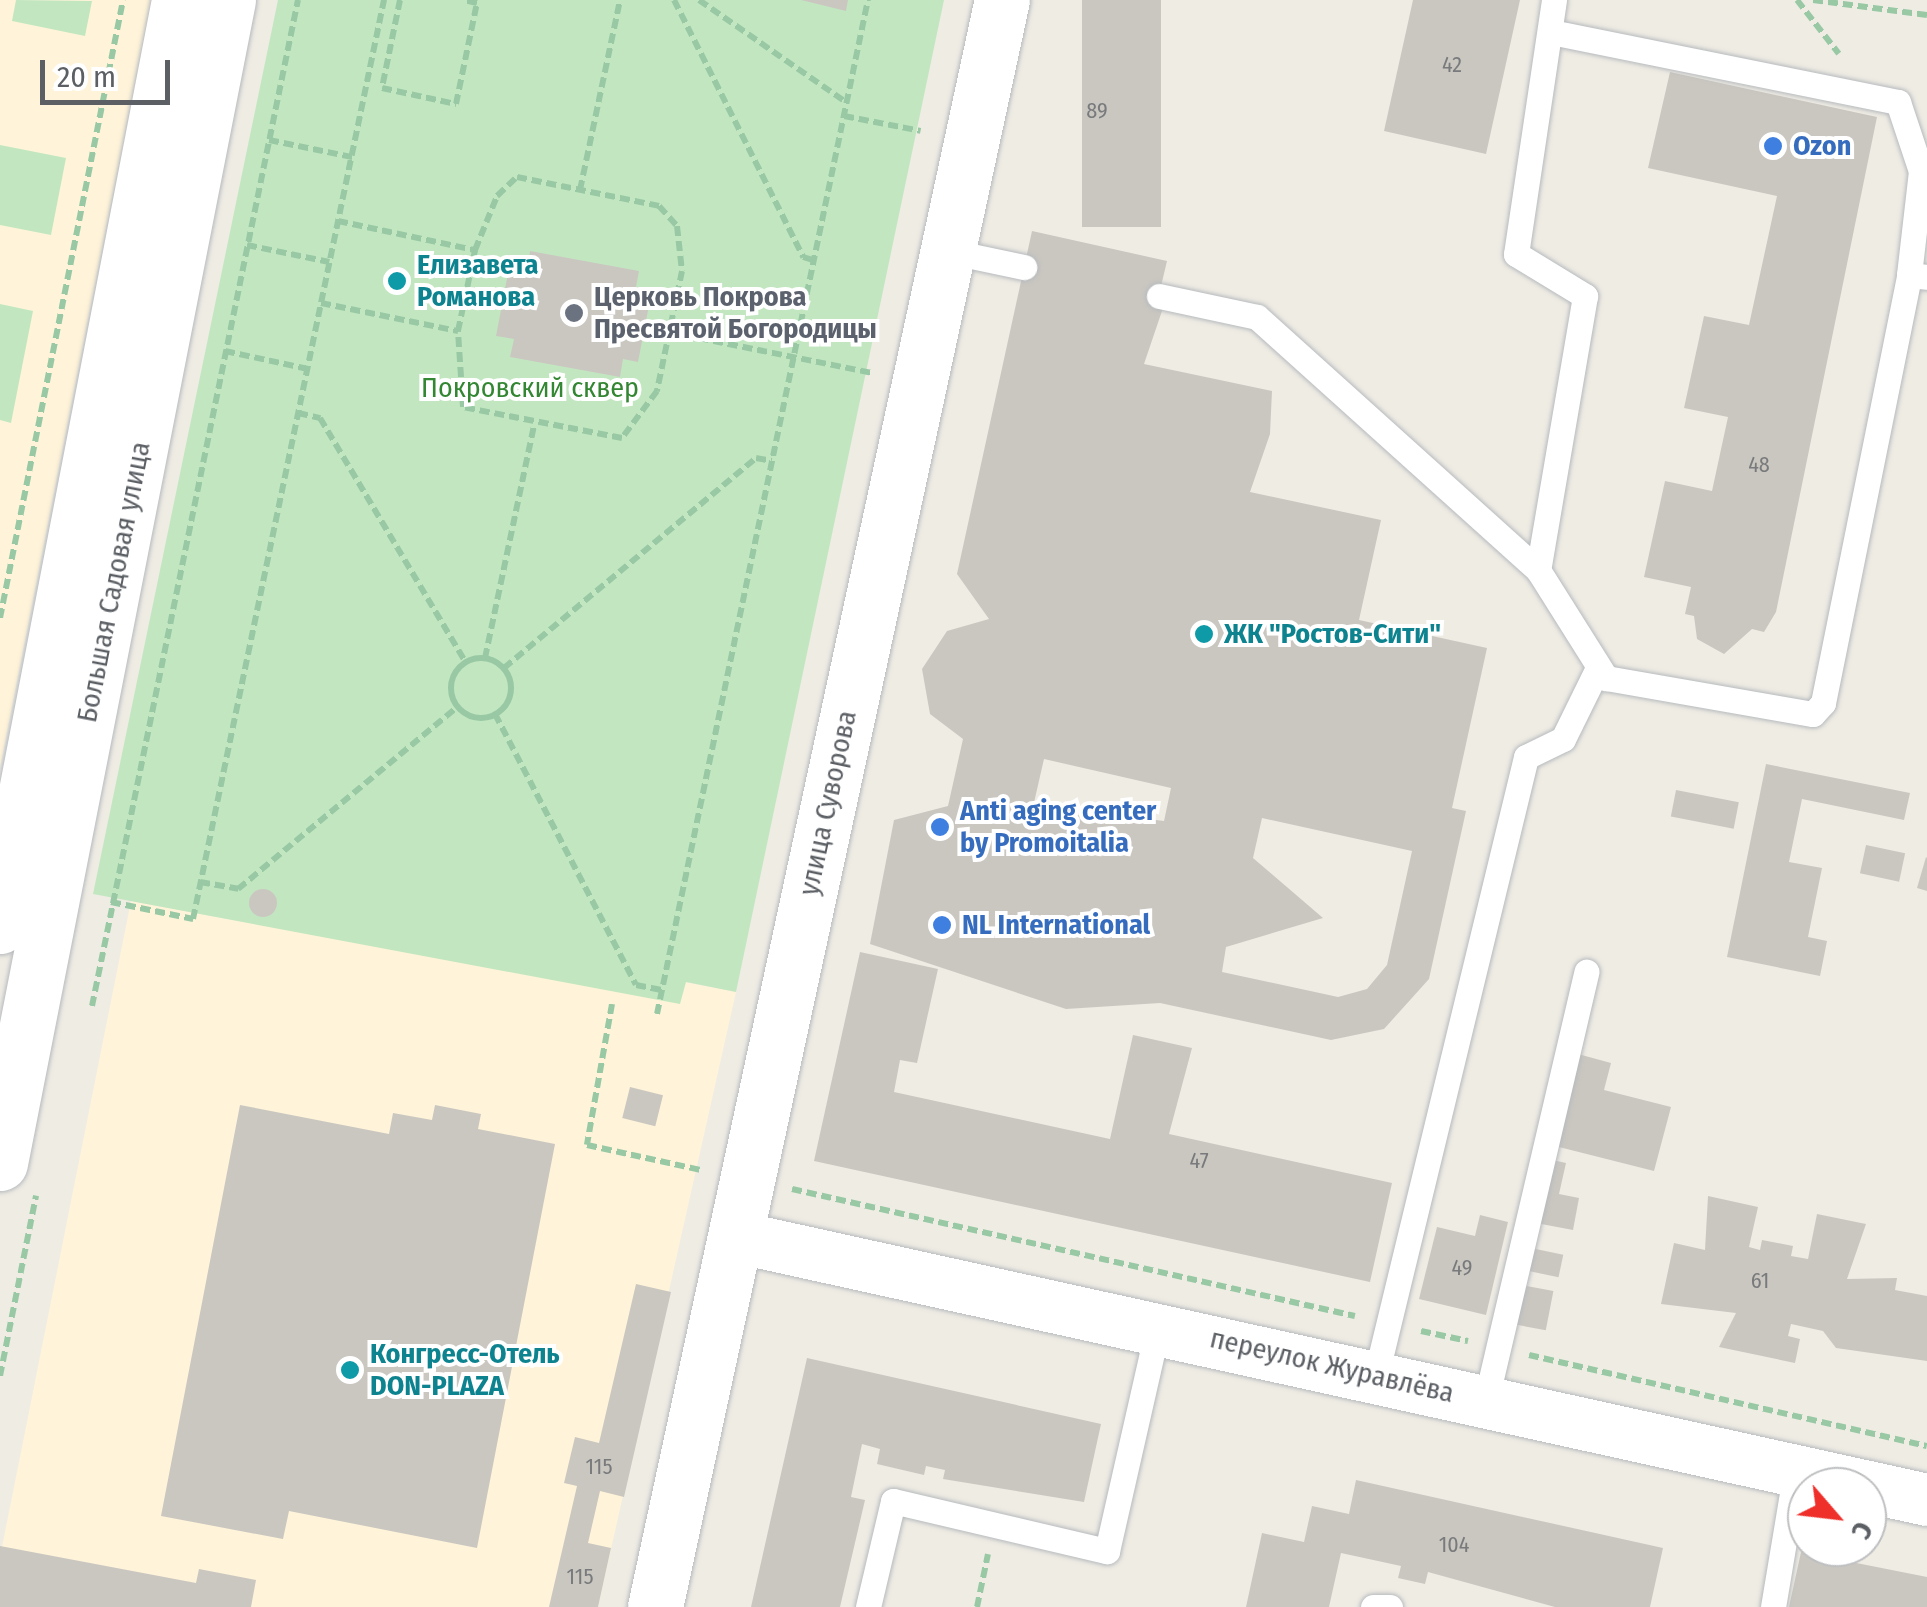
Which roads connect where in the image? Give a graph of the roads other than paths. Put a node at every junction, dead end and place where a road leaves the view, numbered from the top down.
1 (180, 0) edge
2 (228, 0) edge
3 (1002, 0) edge
4 (1554, 0) edge
5 (1551, 32) junction
6 (948, 251) junction
7 (1024, 268) dead end
8 (1918, 276) edge
9 (1158, 296) dead end
10 (1538, 570) junction
11 (1598, 668) junction
12 (0, 926) edge
13 (1586, 972) dead end
14 (0, 1163) edge
15 (736, 1237) junction
16 (1158, 1327) junction
17 (1376, 1375) junction
18 (1486, 1400) junction
19 (1787, 1467) edge
20 (1887, 1491) edge
21 (1927, 1500) edge
22 (1787, 1523) edge
23 (655, 1607) edge
24 (868, 1607) edge
25 (1373, 1607) edge
26 (1390, 1607) edge
27 (1773, 1607) edge

1 - 12 main road, Большая Садовая улица
2 - 14 main road, Большая Садовая улица
3 - 6 main road, улица Суворова
4 - 5 lane
5 - 8 lane
5 - 10 lane
6 - 7 lane
6 - 15 main road, улица Суворова
8 - 11 lane
9 - 10 lane
10 - 11 lane
11 - 17 lane
13 - 18 lane
15 - 16 street, переулок Журавлёва
15 - 23 main road, улица Суворова
16 - 17 street, переулок Журавлёва
16 - 24 lane
17 - 18 street, переулок Журавлёва
18 - 19 street, переулок Журавлёва
20 - 21 street, переулок Журавлёва
22 - 27 lane
25 - 26 lane

